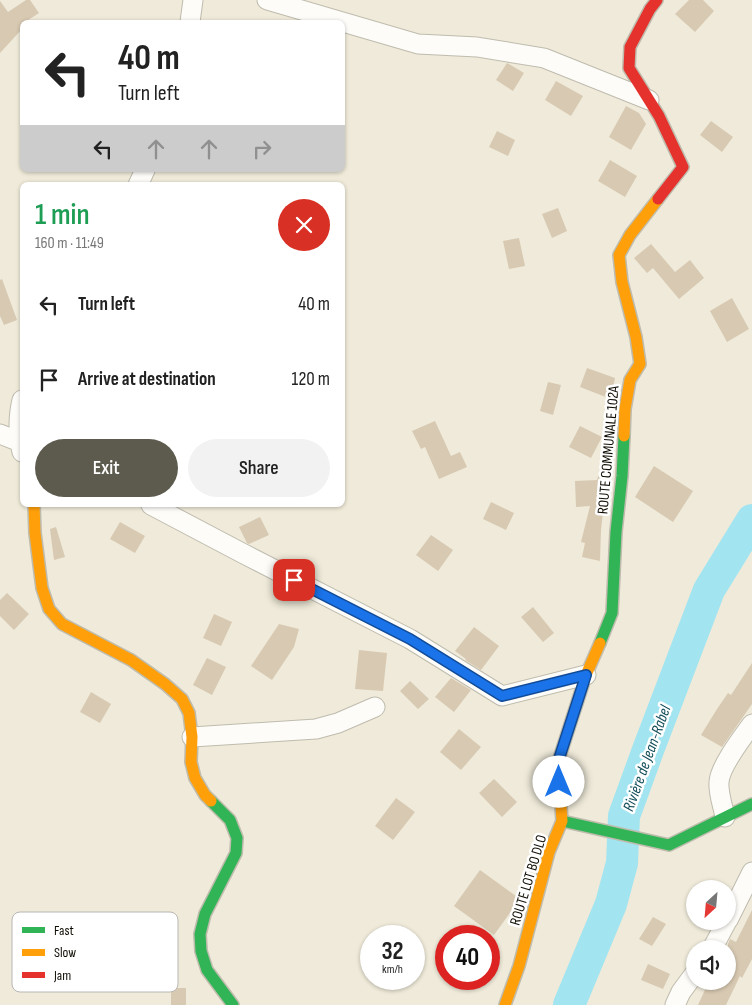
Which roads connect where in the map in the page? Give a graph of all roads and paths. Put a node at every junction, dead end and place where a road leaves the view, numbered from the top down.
1 (193, 0) edge
2 (267, 0) edge
3 (657, 0) edge
4 (190, 20) edge
5 (336, 20) edge
6 (345, 23) edge
7 (649, 100) junction
8 (0, 434) edge
9 (20, 446) edge
10 (34, 507) edge
11 (155, 507) edge
12 (586, 675) junction
13 (375, 707) dead end
14 (752, 724) edge
15 (192, 738) junction
16 (752, 804) edge
17 (725, 817) junction
18 (565, 822) junction
19 (752, 872) edge
20 (736, 903) edge
21 (686, 985) edge
22 (233, 1005) edge
23 (505, 1005) edge
24 (675, 1005) edge

1 - 4 street
2 - 5 street
3 - 7 street, ROUTE COMMUNALE 102A
6 - 7 street
7 - 12 street, ROUTE COMMUNALE 102A
8 - 9 street
10 - 15 street
11 - 12 street
12 - 18 street, ROUTE COMMUNALE 102A
13 - 15 street
14 - 17 street
15 - 22 street
16 - 17 street
17 - 18 street
18 - 23 street, ROUTE LOT BO DLO
19 - 20 street
21 - 24 street

